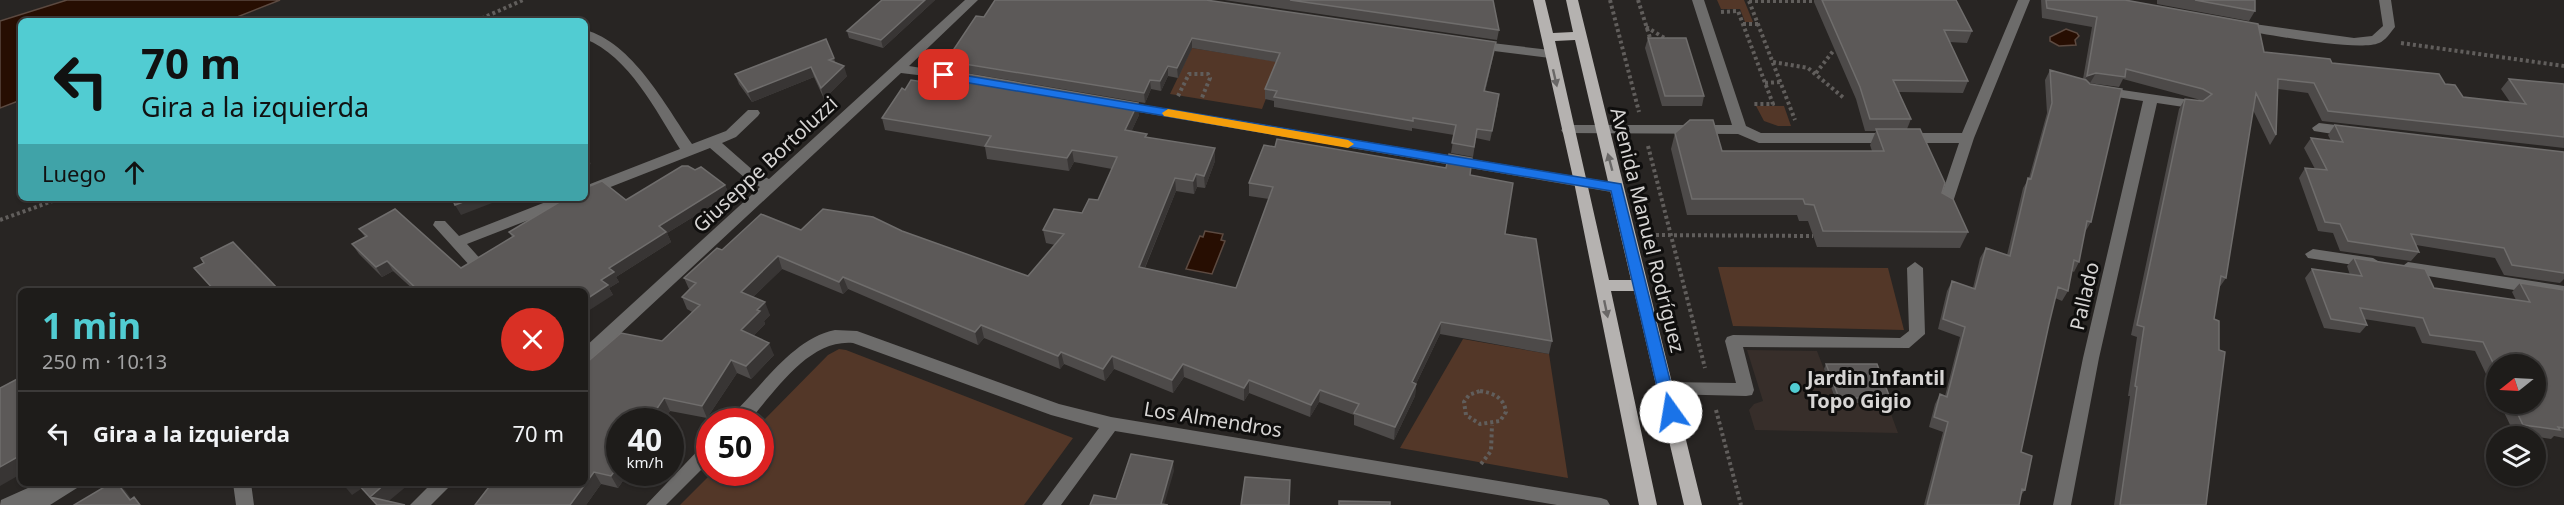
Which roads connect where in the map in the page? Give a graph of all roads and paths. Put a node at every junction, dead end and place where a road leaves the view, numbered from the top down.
1 (522, 0) edge
2 (972, 0) edge
3 (1539, 0) edge
4 (1572, 0) edge
5 (1610, 0) edge
6 (1638, 0) edge
7 (1698, 0) edge
8 (1749, 0) edge
9 (2024, 0) edge
10 (2385, 0) edge
11 (1818, 1) edge
12 (1716, 6) dead end
13 (483, 18) edge
14 (2225, 23) edge
15 (1743, 24) junction
16 (1758, 24) junction
17 (1646, 27) junction
18 (588, 35) edge
19 (1580, 36) junction
20 (1547, 37) junction
21 (2376, 40) junction
22 (1467, 43) edge
23 (1676, 44) edge
24 (1653, 48) edge
25 (1834, 50) dead end
26 (1550, 54) junction
27 (1773, 62) junction
28 (2564, 66) edge
29 (898, 68) junction
30 (1816, 73) junction
31 (969, 80) edge
32 (1765, 82) junction
33 (1780, 82) junction
34 (2090, 89) edge
35 (1178, 97) dead end
36 (2151, 98) junction
37 (1845, 99) dead end
38 (1201, 100) dead end
39 (1110, 104) edge
40 (2197, 105) edge
41 (1754, 112) dead end
42 (753, 113) dead end
43 (1640, 115) dead end
44 (2319, 128) dead end
45 (1601, 129) junction
46 (1740, 129) junction
47 (1798, 129) dead end
48 (1568, 130) junction
49 (2366, 133) edge
50 (1646, 138) dead end
51 (1967, 138) junction
52 (712, 142) junction
53 (688, 151) junction
54 (1581, 183) junction
55 (771, 187) junction
56 (1617, 188) junction
57 (588, 191) edge
58 (53, 201) edge
59 (562, 201) edge
60 (1944, 208) edge
61 (0, 220) edge
62 (440, 225) dead end
63 (1650, 235) dead end
64 (1813, 236) dead end
65 (457, 243) junction
66 (2313, 254) dead end
67 (476, 263) edge
68 (1915, 268) dead end
69 (1601, 285) junction
70 (1640, 286) junction
71 (2564, 292) edge
72 (588, 354) edge
73 (1708, 379) dead end
74 (1665, 388) junction
75 (1714, 402) dead end
76 (751, 408) edge
77 (1111, 424) junction
78 (1492, 425) junction
79 (696, 463) edge
80 (1476, 469) dead end
81 (50, 486) edge
82 (66, 486) edge
83 (242, 486) edge
84 (441, 486) edge
85 (7, 505) edge
86 (36, 505) edge
87 (245, 505) edge
88 (419, 505) edge
89 (655, 505) edge
90 (1051, 505) edge
91 (1601, 505) edge
92 (1647, 505) edge
93 (1693, 505) edge
94 (1741, 505) edge
95 (2062, 505) edge

1 - 13 path
2 - 29 street, Giuseppe Bortoluzzi
3 - 20 main road
4 - 19 main road, Avenida Manuel Rodríguez
5 - 43 path
6 - 17 path
7 - 46 street
8 - 11 path
8 - 16 path
9 - 51 street
10 - 21 street
12 - 15 path
14 - 21 street
15 - 16 path
15 - 32 path
16 - 27 path
17 - 23 path
17 - 24 path
18 - 53 street
19 - 20 main road
19 - 45 main road, Avenida Manuel Rodríguez
20 - 26 main road
21 - 28 path
22 - 26 street
25 - 30 path
26 -> 48 main road
27 - 30 path
27 - 33 path
29 - 31 street
29 - 55 street, Giuseppe Bortoluzzi
30 - 37 path
32 - 33 path
32 - 41 path
33 - 47 path
34 - 36 street
35 - 38 path
36 - 40 street
36 - 95 street, Pallado
39 - 54 street
42 - 52 street
44 - 49 street
45 - 46 street
45 - 48 street
56 -> 45 main road, Avenida Manuel Rodríguez
46 - 51 street
48 - 54 main road
50 - 73 path
51 - 60 street
52 - 53 street
52 - 55 street
53 - 57 street
54 - 56 street
54 - 69 main road
55 - 72 street, Giuseppe Bortoluzzi
56 - 70 main road, Avenida Manuel Rodríguez
58 - 61 path
59 - 65 street
62 - 65 street
63 - 64 path
65 - 67 street
66 - 71 street
68 - 74 street
69 - 70 main road
69 -> 92 main road
70 - 74 main road, Avenida Manuel Rodríguez
74 - 93 main road, Avenida Manuel Rodríguez
75 - 94 path
76 - 77 street, Los Almendros
77 - 90 street
77 - 91 street, Los Almendros
78 - 78 path
78 - 80 path
79 - 89 street
81 - 85 street
82 - 86 street
83 - 87 street
84 - 88 street

